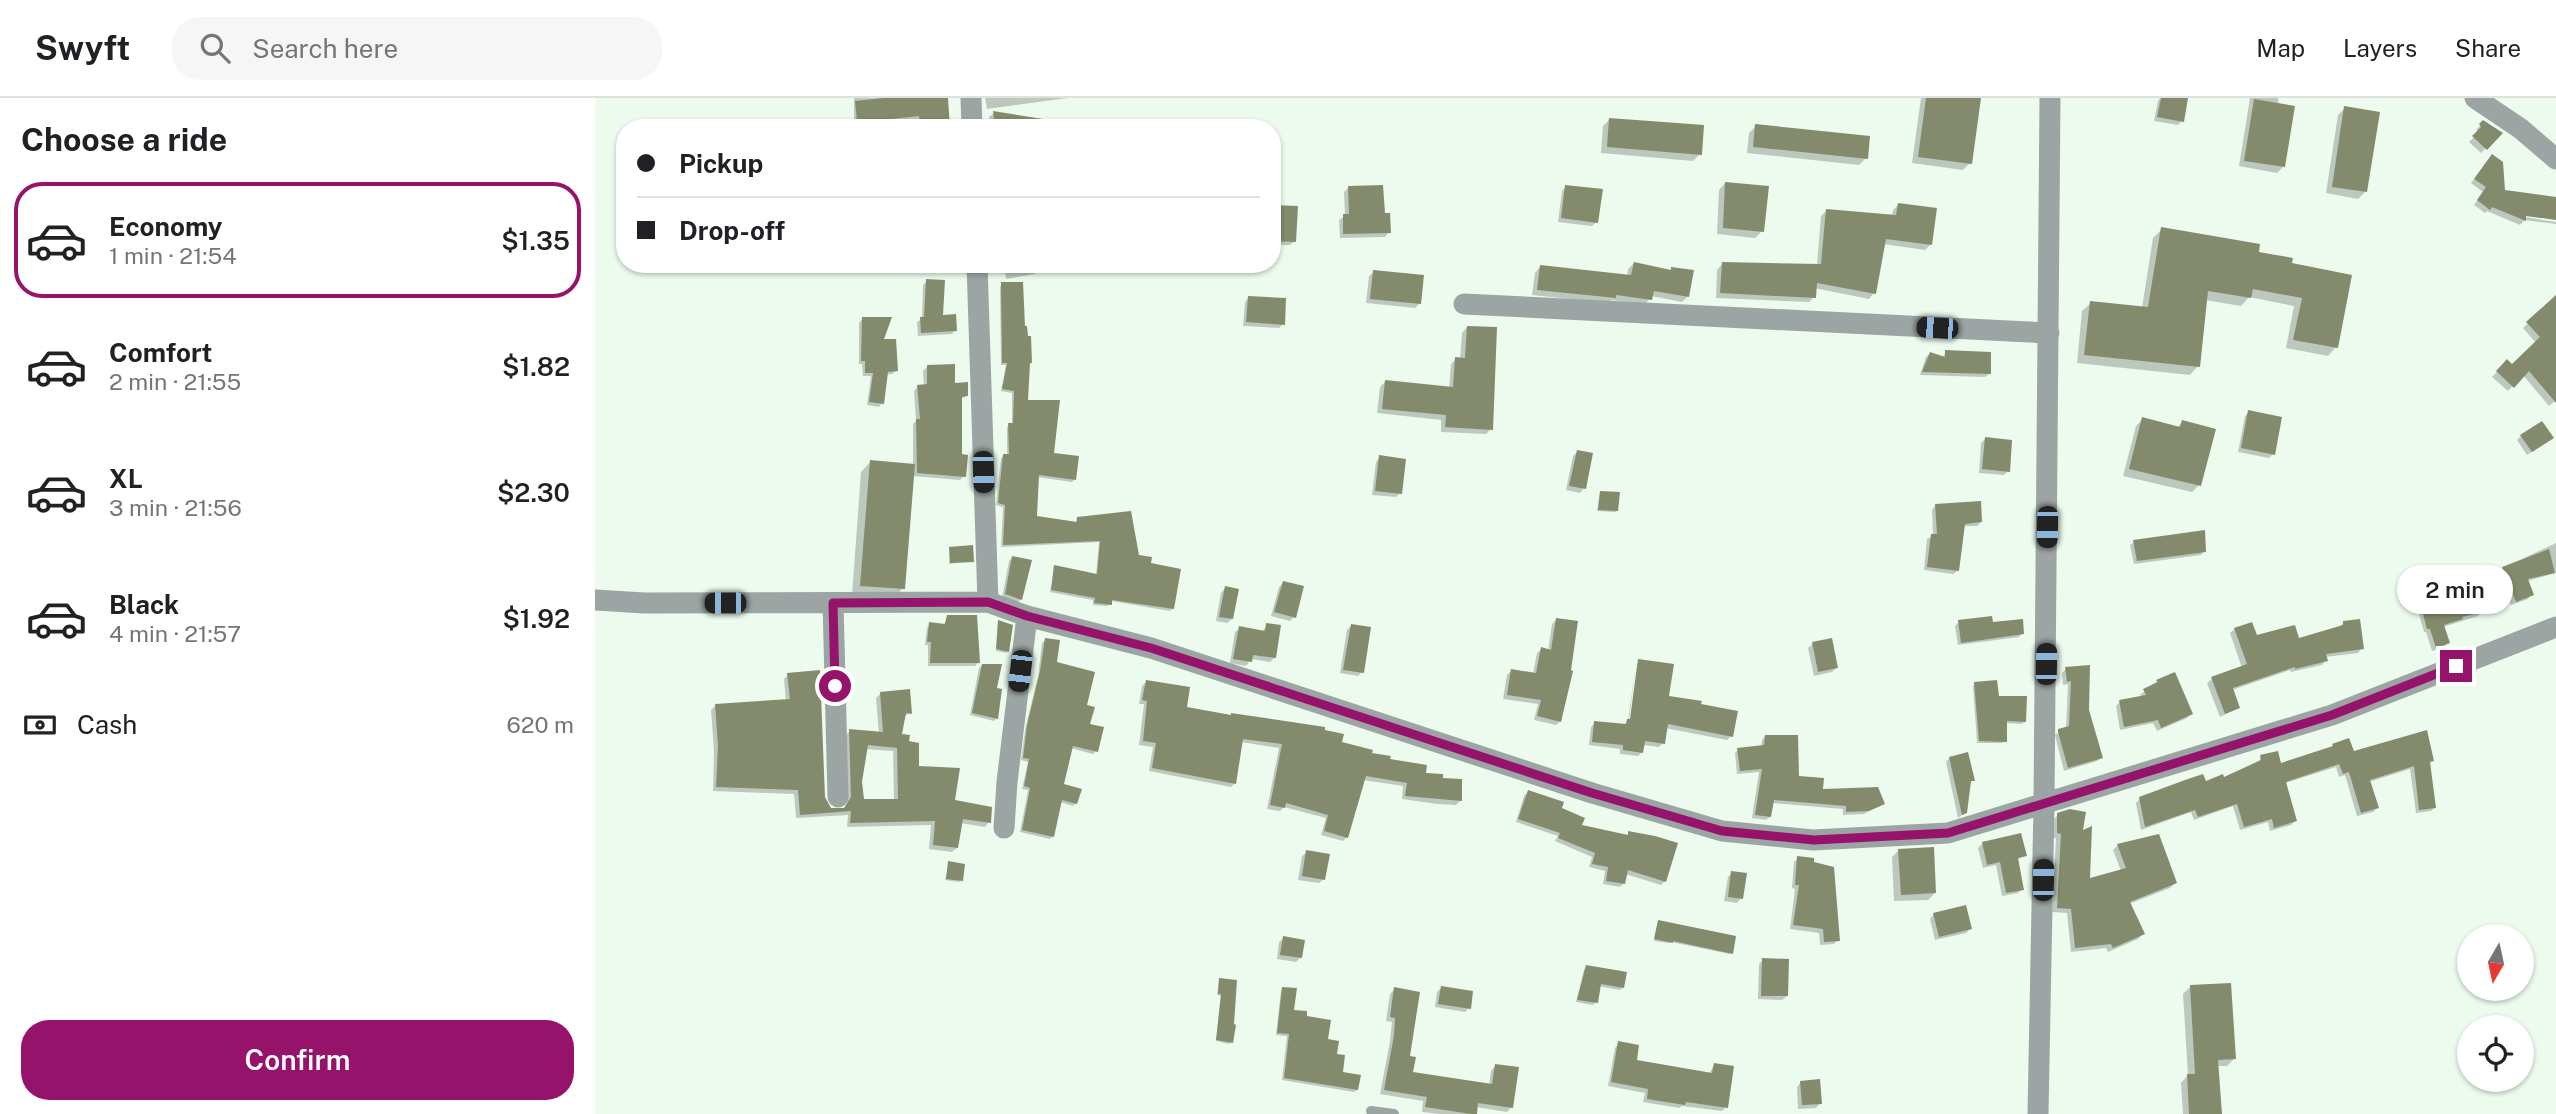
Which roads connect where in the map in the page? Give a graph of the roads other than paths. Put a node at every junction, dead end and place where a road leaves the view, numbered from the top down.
1 (971, 98) edge
2 (2050, 98) edge
3 (2475, 98) edge
4 (972, 119) edge
5 (2556, 159) edge
6 (977, 273) edge
7 (1464, 304) dead end
8 (2049, 333) junction
9 (595, 600) edge
10 (988, 602) junction
11 (833, 603) junction
12 (1027, 616) junction
13 (2556, 626) edge
14 (838, 797) dead end
15 (2044, 803) junction
16 (1004, 828) dead end
17 (1371, 1111) dead end
18 (1394, 1114) edge
19 (2038, 1114) edge

1 - 4 street
2 - 8 street
3 - 5 street
6 - 10 street
7 - 8 street
8 - 15 street
9 - 11 street
10 - 11 street
10 - 12 street
11 - 14 street
12 - 15 street
12 - 16 street
13 - 15 street
15 - 19 street
17 - 18 lane

